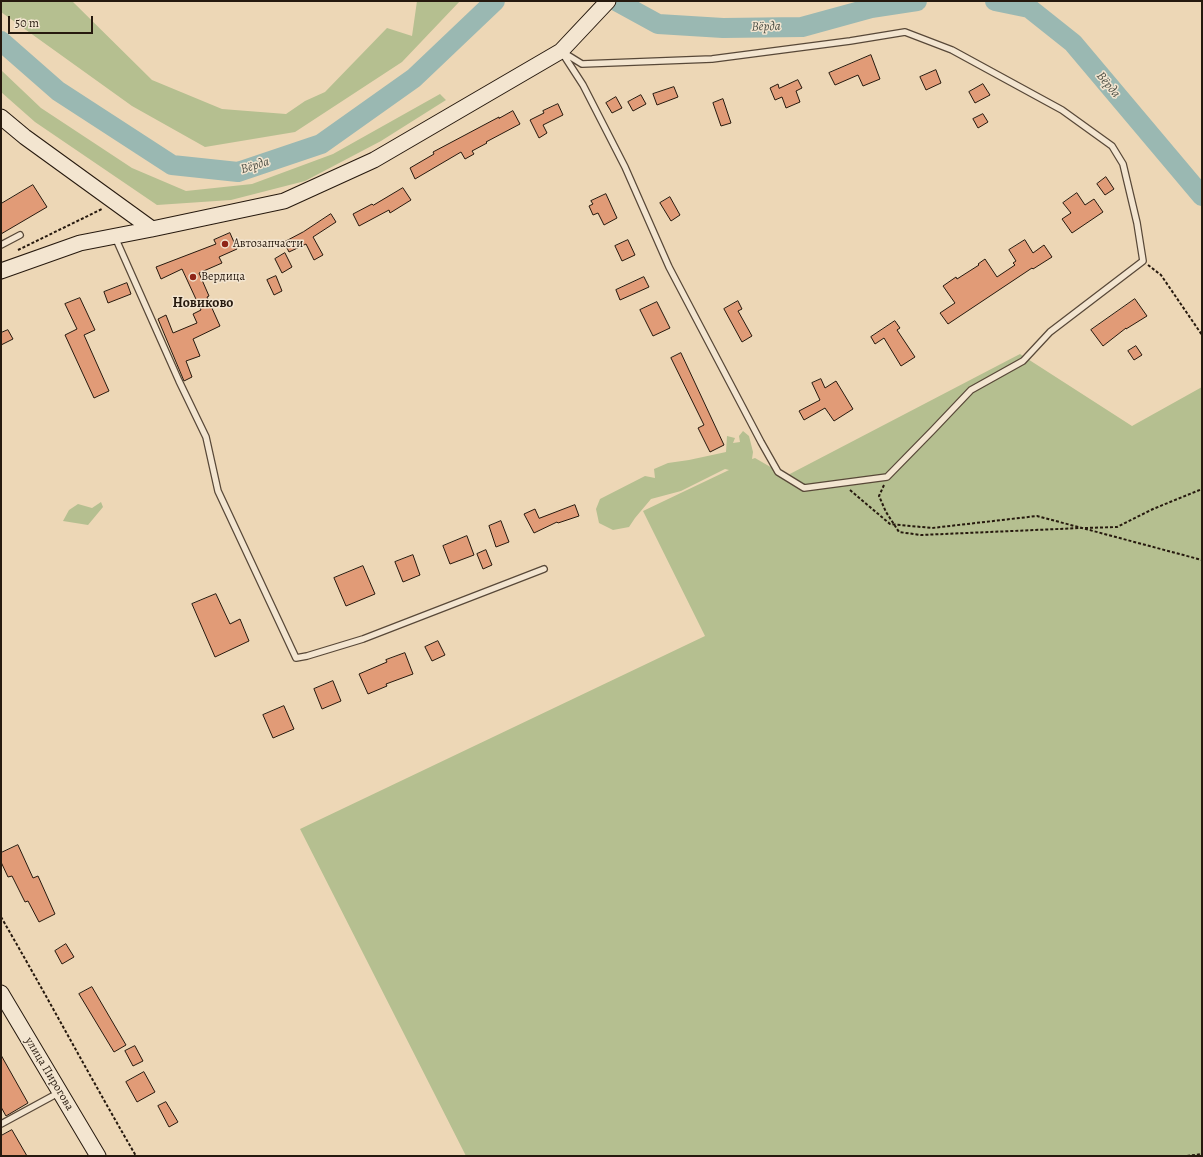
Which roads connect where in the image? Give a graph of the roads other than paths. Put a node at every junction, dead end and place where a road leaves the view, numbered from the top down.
1 (608, 1) edge
2 (562, 51) junction
3 (1, 117) edge
4 (152, 229) junction
5 (20, 235) dead end
6 (115, 236) junction
7 (1, 245) edge
8 (1, 271) edge
9 (544, 569) dead end
10 (1, 993) edge
11 (60, 1092) junction
12 (1, 1124) edge
13 (98, 1156) edge

1 - 2 street
2 - 2 lane
2 - 4 street
3 - 4 street
4 - 6 street
5 - 7 lane
6 - 8 street
6 - 9 lane
10 - 11 street, улица Пирогова
11 - 12 lane
11 - 13 street, улица Пирогова

